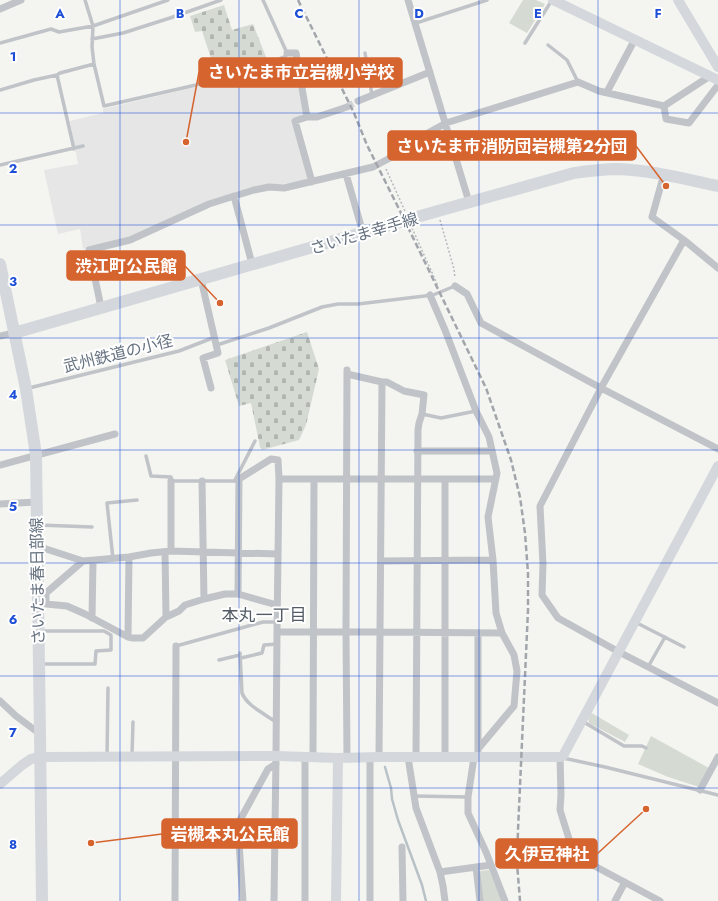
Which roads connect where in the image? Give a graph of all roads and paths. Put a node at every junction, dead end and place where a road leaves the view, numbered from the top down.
1 (21, 0) edge
2 (85, 0) edge
3 (168, 0) edge
4 (221, 0) edge
5 (263, 0) edge
6 (408, 0) edge
7 (487, 0) edge
8 (552, 0) edge
9 (678, 0) edge
10 (0, 9) edge
11 (416, 23) junction
12 (92, 26) junction
13 (92, 39) junction
14 (635, 39) junction
15 (0, 43) edge
16 (525, 43) dead end
17 (548, 45) dead end
18 (288, 53) junction
19 (365, 53) dead end
20 (94, 64) junction
21 (718, 67) edge
22 (430, 72) junction
23 (57, 75) junction
24 (714, 78) edge
25 (578, 82) junction
26 (718, 85) edge
27 (0, 90) edge
28 (607, 92) junction
29 (372, 96) junction
30 (358, 101) tunnel mouth
31 (664, 106) junction
32 (347, 107) tunnel mouth
33 (307, 117) junction
34 (446, 123) junction
35 (83, 146) dead end
36 (74, 148) junction
37 (0, 165) edge
38 (346, 174) junction
39 (664, 174) junction
40 (312, 182) junction
41 (718, 186) edge
42 (234, 196) junction
43 (469, 202) junction
44 (438, 211) junction
45 (363, 233) junction
46 (684, 240) junction
47 (0, 264) edge
48 (252, 264) junction
49 (718, 268) edge
50 (201, 279) junction
51 (455, 286) junction
52 (430, 295) junction
53 (101, 307) junction
54 (14, 333) junction
55 (0, 336) edge
56 (216, 341) junction
57 (382, 382) junction
58 (211, 388) dead end
59 (601, 388) junction
60 (26, 389) junction
61 (476, 411) junction
62 (422, 414) junction
63 (115, 434) dead end
64 (255, 441) dead end
65 (718, 449) edge
66 (417, 451) junction
67 (492, 451) junction
68 (36, 455) junction
69 (146, 456) dead end
70 (0, 465) edge
71 (718, 466) edge
72 (279, 479) junction
73 (314, 479) junction
74 (346, 479) junction
75 (381, 479) junction
76 (417, 479) junction
77 (445, 479) junction
78 (495, 479) junction
79 (202, 480) junction
80 (171, 481) junction
81 (237, 481) junction
82 (137, 500) dead end
83 (36, 502) junction
84 (0, 504) edge
85 (37, 525) junction
86 (92, 527) dead end
87 (37, 546) junction
88 (168, 552) junction
89 (203, 552) junction
90 (239, 553) junction
91 (278, 554) junction
92 (129, 557) junction
93 (113, 559) junction
94 (416, 560) junction
95 (445, 560) junction
96 (492, 560) junction
97 (83, 561) junction
98 (93, 561) junction
99 (381, 561) junction
100 (238, 594) junction
101 (204, 599) junction
102 (277, 605) junction
103 (166, 617) junction
104 (92, 618) junction
105 (272, 622) dead end
106 (635, 622) junction
107 (38, 631) junction
108 (277, 632) junction
109 (313, 632) junction
110 (346, 632) junction
111 (380, 632) junction
112 (417, 632) junction
113 (444, 632) junction
114 (478, 633) junction
115 (502, 633) junction
116 (128, 637) junction
117 (665, 637) junction
118 (277, 644) junction
119 (176, 646) joint
120 (684, 647) dead end
121 (618, 652) junction
122 (241, 655) junction
123 (220, 660) dead end
124 (38, 664) junction
125 (648, 667) junction
126 (108, 688) dead end
127 (0, 701) edge
128 (718, 703) edge
129 (581, 721) junction
130 (133, 722) dead end
131 (277, 722) junction
132 (40, 734) junction
133 (646, 748) dead end
134 (477, 754) junction
135 (40, 757) junction
136 (107, 757) junction
137 (132, 757) junction
138 (175, 757) junction
139 (309, 757) junction
140 (374, 757) junction
141 (412, 757) junction
142 (445, 757) junction
143 (718, 757) edge
144 (343, 758) junction
145 (560, 758) junction
146 (276, 760) junction
147 (0, 784) edge
148 (700, 790) junction
149 (718, 795) edge
150 (414, 796) junction
151 (468, 797) junction
152 (402, 846) dead end
153 (491, 865) junction
154 (476, 867) junction
155 (440, 872) junction
156 (625, 882) junction
157 (42, 901) edge
158 (175, 901) edge
159 (243, 901) edge
160 (274, 901) edge
161 (305, 901) edge
162 (336, 901) edge
163 (370, 901) edge
164 (403, 901) edge
165 (445, 901) edge
166 (480, 901) edge
167 (506, 901) edge
168 (615, 901) edge
169 (660, 901) edge

1 - 10 street
2 - 12 lane
3 - 12 lane
4 - 13 lane
5 - 18 lane
6 - 11 street
7 - 11 lane
8 - 14 street
8 - 16 lane
9 - 21 street
11 - 22 street
12 - 13 lane
12 - 15 lane
13 - 20 lane
14 - 24 street
14 - 28 street
17 - 25 lane
18 - 20 lane
18 - 33 street
19 - 29 lane
20 - 23 lane
22 - 29 street
22 - 34 street
23 - 27 lane
23 - 36 lane
24 - 31 street
25 - 28 street
25 - 34 street
26 - 31 street
28 - 31 street
29 - 30 street
32 - 33 street
33 - 40 street
34 - 38 street
34 - 43 street
35 - 36 lane
36 - 37 lane
38 - 40 street
38 - 45 street
39 - 41 main road, さいたま幸手線
39 - 43 main road, さいたま幸手線
39 - 46 street
40 - 42 street
42 - 48 street
42 - 53 street
43 - 44 main road, さいたま幸手線
44 - 45 main road, さいたま幸手線
44 - 51 path
45 - 48 main road, さいたま幸手線
46 - 49 street
46 - 59 street
47 - 54 main road, さいたま春日部線
48 - 50 main road, さいたま幸手線
50 - 53 main road, さいたま幸手線
50 - 56 street
51 - 52 lane, 武州鉄道の小径
51 - 59 street
52 - 56 lane, 武州鉄道の小径
52 - 61 street
53 - 54 main road, さいたま幸手線
54 - 55 street
54 - 60 main road, さいたま春日部線
56 - 58 street
56 - 60 lane, 武州鉄道の小径
57 - 62 street
57 - 74 street
57 - 75 street
59 - 65 street
59 - 121 street
60 - 68 main road, さいたま春日部線
61 - 62 lane
61 - 67 street
62 - 66 street
63 - 68 street
64 - 81 lane
66 - 67 street
66 - 76 street
67 - 78 street
68 - 70 street
68 - 83 main road, さいたま春日部線
69 - 80 lane
71 - 106 street
72 - 73 street
72 - 81 street
72 - 91 street
73 - 74 street
73 - 109 street
74 - 75 street
74 - 110 street
75 - 76 street
75 - 99 street
76 - 77 street
76 - 94 street
77 - 78 street
77 - 95 street
78 - 96 street
79 - 80 lane
79 - 81 lane
79 - 89 street
80 - 88 street
81 - 90 street
82 - 93 lane
83 - 84 street
83 - 85 main road, さいたま春日部線
85 - 86 lane
85 - 87 main road, さいたま春日部線
87 - 97 street
87 - 107 main road, さいたま春日部線
88 - 89 street
88 - 92 street
88 - 103 street
89 - 90 street
89 - 101 street
90 - 91 street
90 - 100 street
91 - 102 street
92 - 93 street
92 - 116 street
93 - 98 street
94 - 95 street
94 - 99 street
94 - 112 street
95 - 96 street
95 - 113 street
96 - 115 street
97 - 98 street
97 - 104 street
98 - 104 street
99 - 111 street
100 - 101 street
100 - 102 street
101 - 103 street
102 - 108 street
103 - 116 street
104 - 116 street
105 - 119 lane
106 - 117 lane
106 - 121 street
107 - 124 main road, さいたま春日部線
107 - 124 lane
108 - 109 street
108 - 118 street
109 - 110 street
109 - 139 street
110 - 111 street
110 - 144 street
111 - 112 street
111 - 140 street
112 - 113 street
112 - 141 street
113 - 114 street
113 - 142 street
114 - 115 street
114 - 134 street
115 - 134 street
117 - 120 lane
117 - 125 lane
118 - 122 lane
118 - 131 street
119 - 138 street
121 - 125 street
121 - 129 street
122 - 123 lane
122 - 131 lane
124 - 132 main road, さいたま春日部線
125 - 128 street
126 - 136 lane
127 - 132 street
129 - 133 lane
129 - 145 street
130 - 137 lane
131 - 146 street
132 - 135 main road, さいたま春日部線
134 - 142 street
134 - 145 street
134 - 151 street
135 - 136 street
135 - 147 street
135 - 157 main road, さいたま春日部線
136 - 137 street
137 - 138 street
138 - 146 street
138 - 158 street
139 - 144 street
139 - 146 street
139 - 161 street
140 - 141 street
140 - 144 street
140 - 163 street
141 - 142 street
141 - 150 street
143 - 148 street
144 - 162 street
145 - 148 lane
145 - 156 street
146 - 159 street
146 - 160 street
148 - 149 lane
150 - 151 lane
150 - 155 street
151 - 153 street
152 - 164 street
153 - 154 street
153 - 167 street
154 - 155 street
154 - 166 street
155 - 165 street
156 - 168 street
156 - 169 street

